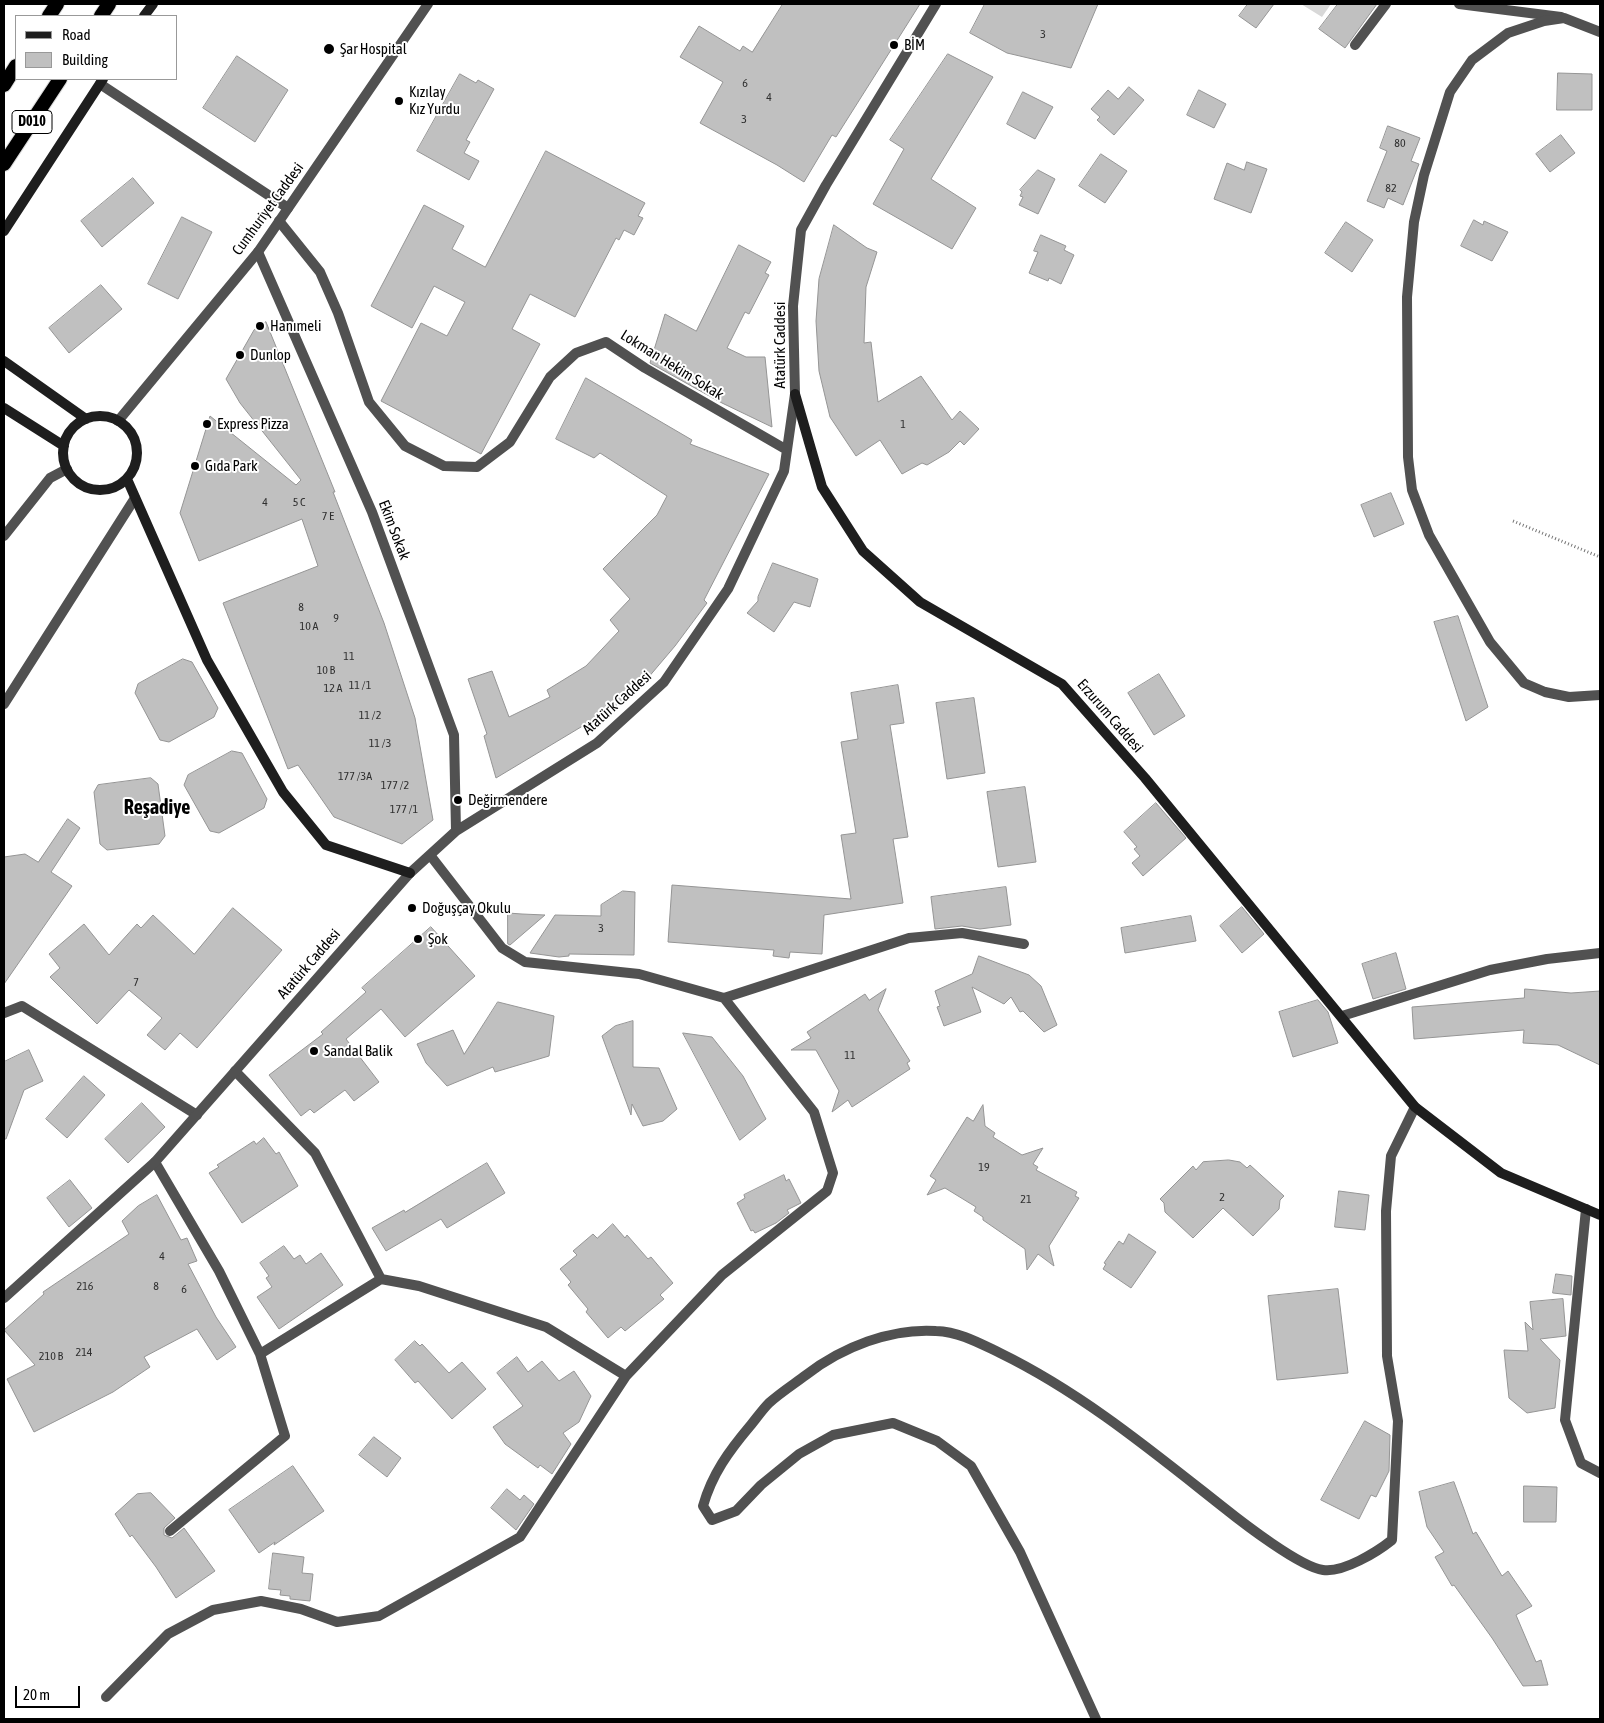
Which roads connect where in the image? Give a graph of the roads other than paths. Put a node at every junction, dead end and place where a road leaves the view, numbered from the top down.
1 (57, 4) edge
2 (109, 4) edge
3 (153, 4) edge
4 (428, 4) edge
5 (936, 4) edge
6 (1386, 4) edge
7 (1458, 4) edge
8 (50, 15) edge
9 (102, 15) edge
10 (145, 15) edge
11 (1564, 18) junction
12 (1600, 32) edge
13 (1354, 45) dead end
14 (15, 68) edge
15 (59, 80) edge
16 (102, 81) edge
17 (4, 85) edge
18 (4, 164) edge
19 (288, 208) junction
20 (279, 221) junction
21 (4, 231) edge
22 (258, 252) junction
23 (4, 361) edge
24 (795, 394) junction
25 (4, 408) edge
26 (86, 419) junction
27 (118, 421) junction
28 (64, 446) junction
29 (786, 450) junction
30 (67, 468) junction
31 (127, 479) junction
32 (135, 498) junction
33 (4, 536) edge
34 (1600, 695) edge
35 (4, 704) edge
36 (456, 831) junction
37 (430, 855) junction
38 (410, 873) junction
39 (1024, 944) dead end
40 (1600, 953) edge
41 (724, 998) junction
42 (4, 1014) edge
43 (1342, 1016) junction
44 (235, 1071) junction
45 (1415, 1106) junction
46 (197, 1115) junction
47 (155, 1162) junction
48 (1586, 1209) junction
49 (1600, 1215) edge
50 (381, 1279) junction
51 (4, 1298) edge
52 (260, 1354) junction
53 (626, 1376) junction
54 (1600, 1473) edge
55 (170, 1531) dead end
56 (106, 1697) dead end
57 (1096, 1719) edge

1 - 8 highway
2 - 9 highway
3 - 10 main road
4 - 19 street, Cumhuriyet Caddesi
5 - 24 street, Atatürk Caddesi
6 - 13 street
7 - 11 street
11 - 12 street
11 - 34 street
14 - 17 highway
15 - 18 highway, D010
16 - 19 street
16 - 21 main road
19 - 20 street, Cumhuriyet Caddesi
20 - 22 street, Cumhuriyet Caddesi
20 - 29 street, Lokman Hekim Sokak
22 - 27 street, Cumhuriyet Caddesi
22 - 36 street, Ekim Sokak
23 - 26 main road
24 - 29 street, Atatürk Caddesi
24 - 43 main road, Erzurum Caddesi
25 - 28 main road
26 - 27 main road
26 - 28 main road
27 - 31 main road
28 - 30 main road
29 - 36 street, Atatürk Caddesi
30 - 31 main road
30 - 33 street
31 - 32 main road
32 - 35 street
32 - 38 main road
36 - 37 street, Atatürk Caddesi
37 - 38 street, Atatürk Caddesi
37 - 41 street
38 - 44 street, Atatürk Caddesi
39 - 41 street
40 - 43 street
41 - 53 street
42 - 46 street
43 - 45 main road, Erzurum Caddesi
44 - 46 street, Atatürk Caddesi
44 - 50 street
45 - 48 main road, Erzurum Caddesi
45 - 57 street
46 - 47 street, Atatürk Caddesi
47 - 51 street, Atatürk Caddesi
47 - 52 street
48 - 49 main road, Erzurum Caddesi
48 - 54 street
50 - 52 street
50 - 53 street
52 - 55 street
53 - 56 street

